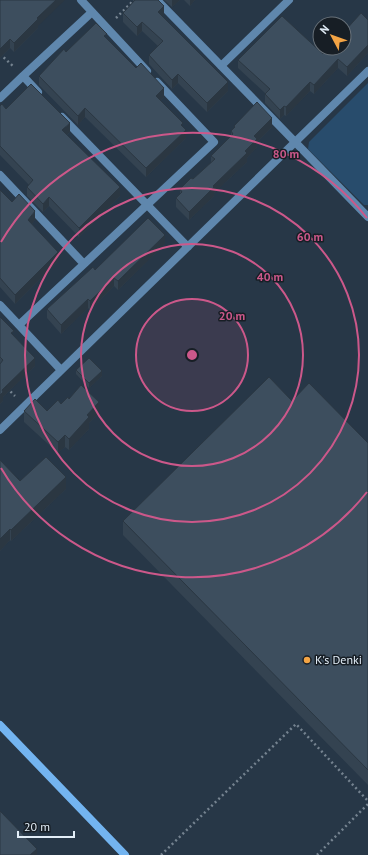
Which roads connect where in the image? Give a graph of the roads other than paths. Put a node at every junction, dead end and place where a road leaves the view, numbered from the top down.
1 (81, 0) edge
2 (157, 0) edge
3 (289, 0) edge
4 (92, 12) junction
5 (221, 66) junction
6 (368, 71) edge
7 (22, 76) junction
8 (0, 98) edge
9 (44, 98) edge
10 (55, 110) edge
11 (295, 142) junction
12 (0, 175) edge
13 (147, 205) junction
14 (368, 217) edge
15 (188, 247) junction
16 (84, 264) junction
17 (0, 305) edge
18 (19, 325) junction
19 (61, 370) junction
20 (0, 430) edge
21 (0, 725) edge
22 (125, 855) edge

1 - 4 street
2 - 5 street
3 - 5 street
4 - 7 street
4 - 13 street
5 - 11 street
6 - 11 street
7 - 8 street
7 - 9 street
10 - 13 street
11 - 14 street
11 - 15 street
12 - 16 street
13 - 15 street
13 - 16 street
15 - 19 street
16 - 18 street
17 - 18 street
18 - 19 street
19 - 20 street
21 - 22 street

